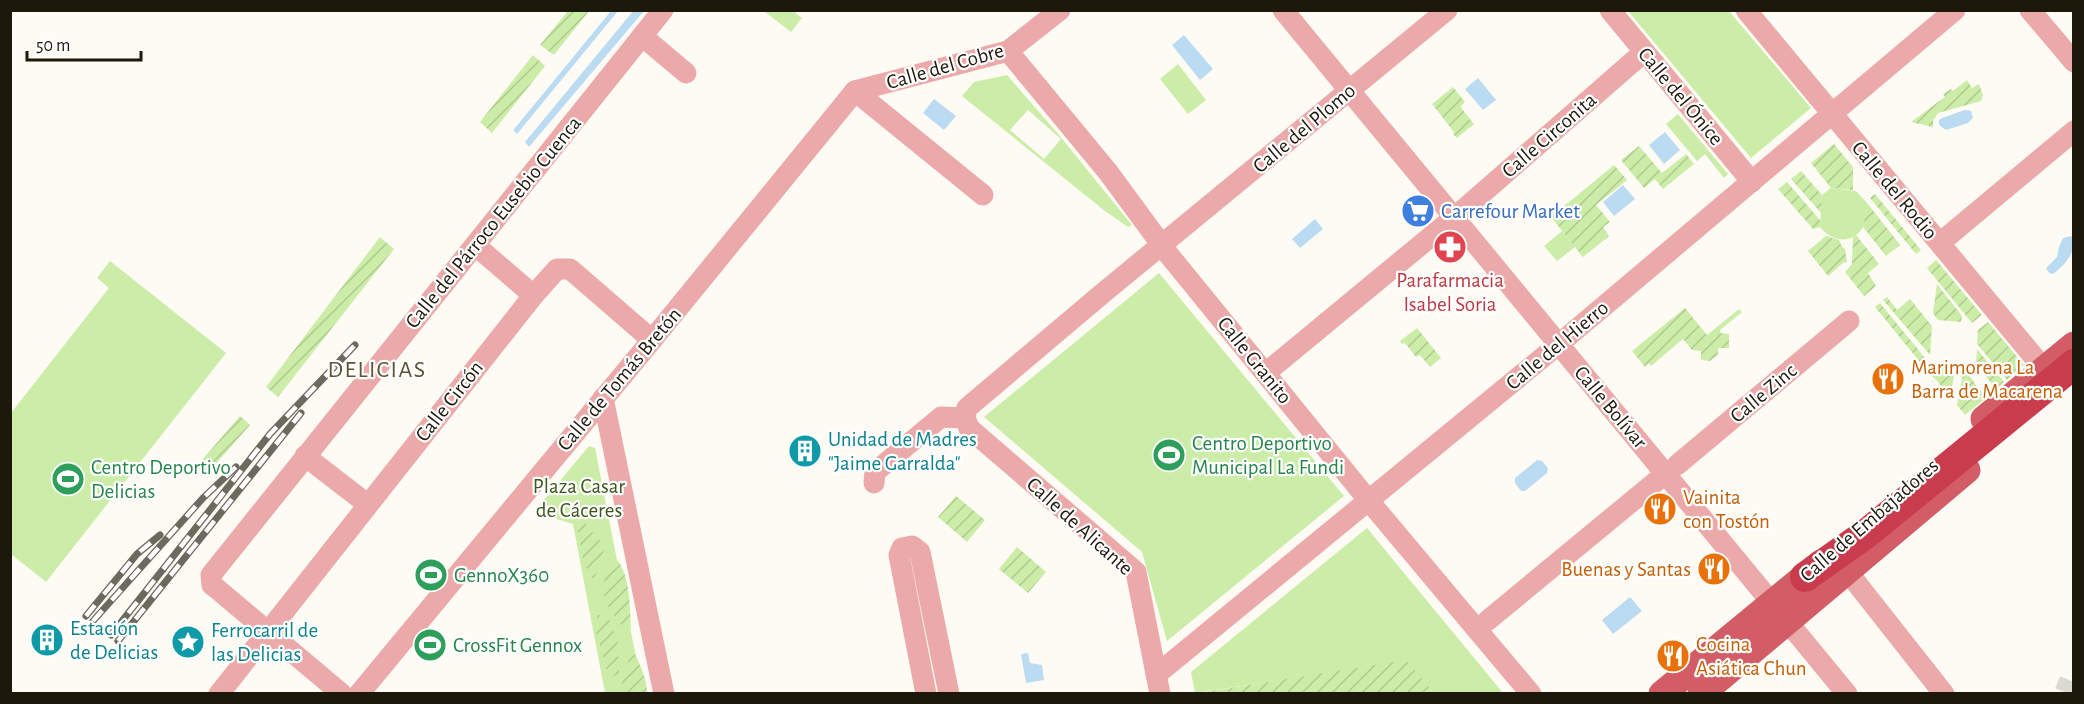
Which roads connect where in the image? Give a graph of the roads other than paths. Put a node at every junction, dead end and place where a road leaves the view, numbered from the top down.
1 (663, 10) edge
2 (1060, 10) edge
3 (1283, 10) edge
4 (1447, 10) edge
5 (1610, 10) edge
6 (1746, 10) edge
7 (1955, 10) edge
8 (2030, 10) edge
9 (642, 36) junction
10 (1008, 51) junction
11 (1636, 59) dead end
12 (2073, 62) edge
13 (686, 74) dead end
14 (855, 91) junction
15 (1350, 91) junction
16 (1832, 114) junction
17 (2073, 131) edge
18 (1752, 182) junction
19 (983, 195) dead end
20 (1463, 210) dead end
21 (1446, 224) dead end
22 (1947, 237) dead end
23 (475, 245) junction
24 (1161, 246) junction
25 (525, 289) dead end
26 (1849, 321) dead end
27 (652, 340) junction
28 (1559, 344) junction
29 (2073, 345) edge
30 (2073, 364) edge
31 (1274, 366) dead end
32 (2044, 369) junction
33 (2073, 381) edge
34 (603, 398) junction
35 (965, 418) junction
36 (305, 456) junction
37 (1677, 465) dead end
38 (1659, 478) dead end
39 (874, 483) dead end
40 (362, 500) dead end
41 (1369, 501) junction
42 (1846, 571) junction
43 (1805, 577) junction
44 (1780, 612) junction
45 (1487, 621) dead end
46 (268, 631) junction
47 (1158, 684) edge
48 (219, 693) edge
49 (342, 693) edge
50 (359, 693) edge
51 (664, 693) edge
52 (926, 693) edge
53 (949, 693) edge
54 (1531, 693) edge
55 (1662, 693) edge
56 (1701, 693) edge
57 (1846, 693) edge
58 (1944, 693) edge

1 - 9 street, Calle del Párroco Eusebio Cuenca
2 - 10 street, Calle del Cobre
3 - 15 street, Calle Bolívar
4 - 15 street, Calle del Plomo
5 - 18 street, Calle del Ónice
6 - 16 street, Calle del Rodio
7 - 16 street, Calle del Hierro
8 - 12 street
9 - 13 street
9 - 23 street, Calle del Párroco Eusebio Cuenca
10 - 14 street, Calle del Cobre
10 - 24 street, Calle Granito
11 - 20 street, Calle Circonita
14 - 19 street
14 - 27 street, Calle de Tomás Bretón
15 - 24 street, Calle del Plomo
15 - 28 street, Calle Bolívar
16 - 18 street, Calle del Hierro
16 - 32 street, Calle del Rodio
17 - 22 street
18 - 28 street, Calle del Hierro
21 - 31 street
23 - 25 street
23 - 36 street, Calle del Párroco Eusebio Cuenca
24 - 35 street, Calle del Plomo
24 - 41 street, Calle Granito
26 - 37 street, Calle Zinc
27 - 34 street, Calle de Tomás Bretón
27 - 46 street, Calle Circón
28 - 41 street, Calle del Hierro
28 - 44 street, Calle Bolívar
29 - 32 main road, Calle de Embajadores
30 - 43 highway
32 - 43 main road, Calle de Embajadores
33 - 42 main road, Calle de Embajadores
34 - 50 street, Calle de Tomás Bretón
34 - 51 street
35 - 39 street
35 - 47 street, Calle de Alicante
36 - 40 street
36 - 46 street, Calle del Párroco Eusebio Cuenca
38 - 45 street
41 - 47 street, Calle del Hierro
41 - 54 street, Calle Granito
42 - 44 main road, Calle de Embajadores
42 - 58 street
43 - 44 main road, Calle de Embajadores
44 - 55 main road, Calle de Embajadores
44 - 56 main road, Calle de Embajadores
44 - 57 street, Calle Bolívar
46 - 48 street
46 - 49 street, Calle del Párroco Eusebio Cuenca
52 - 53 street

